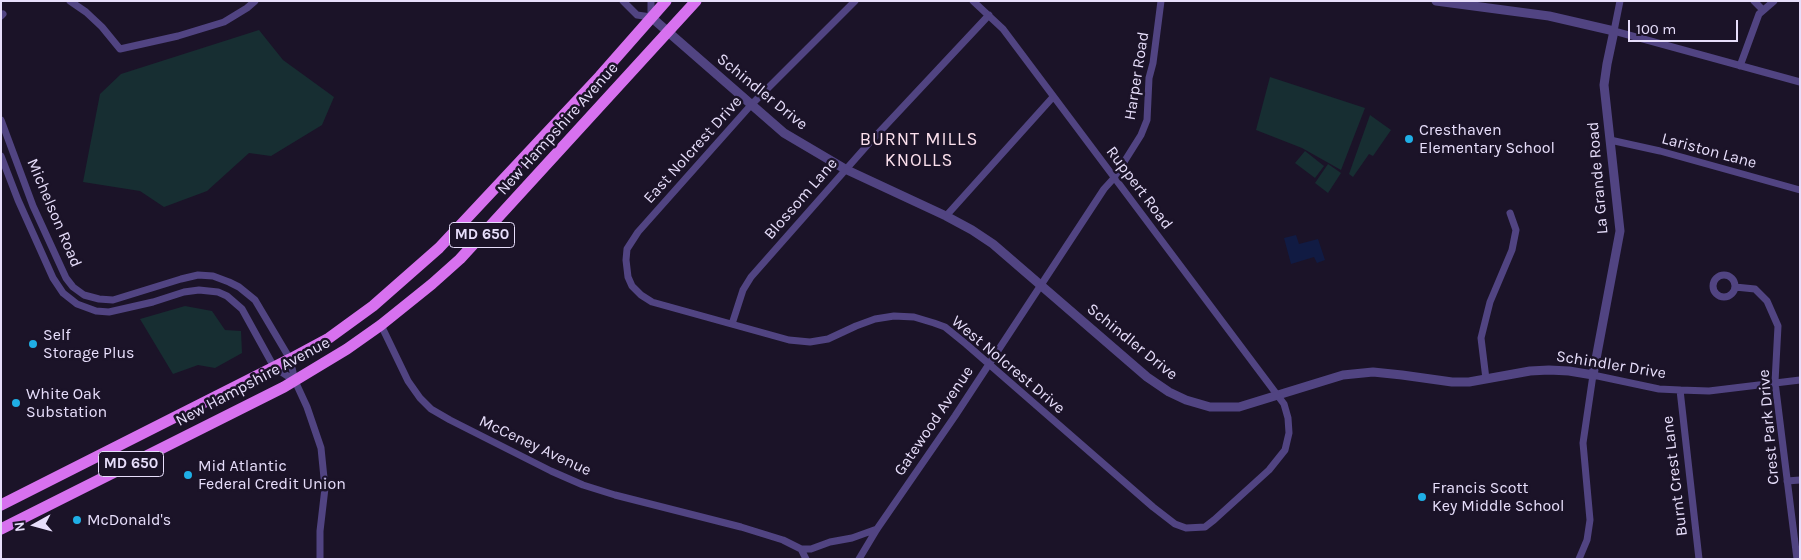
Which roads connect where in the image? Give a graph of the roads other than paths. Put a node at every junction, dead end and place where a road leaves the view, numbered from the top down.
1 (70, 1) edge
2 (255, 1) edge
3 (623, 1) edge
4 (651, 1) edge
5 (666, 1) edge
6 (696, 1) edge
7 (855, 1) edge
8 (974, 1) edge
9 (1161, 1) edge
10 (1436, 1) edge
11 (1620, 1) edge
12 (1754, 1) edge
13 (1774, 1) edge
14 (1763, 10) junction
15 (989, 15) junction
16 (652, 17) junction
17 (669, 31) junction
18 (1614, 31) junction
19 (1740, 66) junction
20 (1800, 82) edge
21 (1053, 97) junction
22 (751, 105) junction
23 (1, 120) edge
24 (1610, 140) junction
25 (1, 156) edge
26 (845, 170) junction
27 (1114, 178) junction
28 (1800, 190) edge
29 (1510, 212) dead end
30 (946, 216) junction
31 (626, 260) joint
32 (1042, 285) junction
33 (1735, 287) dead end
34 (732, 324) junction
35 (381, 325) junction
36 (290, 359) junction
37 (988, 364) junction
38 (274, 367) junction
39 (1593, 376) junction
40 (1486, 379) junction
41 (1800, 380) edge
42 (295, 381) junction
43 (1775, 382) junction
44 (1680, 390) junction
45 (1277, 396) junction
46 (1800, 480) edge
47 (1787, 481) junction
48 (1, 505) edge
49 (1, 529) edge
50 (877, 529) junction
51 (801, 549) junction
52 (320, 559) edge
53 (806, 559) edge
54 (859, 559) edge
55 (1579, 559) edge
56 (1699, 559) edge
57 (1797, 559) edge

1 - 2 street
3 - 16 street
4 - 16 street
5 - 16 main road, New Hampshire Avenue / MD 650
6 - 17 main road, New Hampshire Avenue / MD 650
7 - 22 street, East Nolcrest Drive
8 - 15 street, Ruppert Road
9 - 27 street, Harper Road
10 - 18 street
11 - 18 street, La Grande Road
12 - 14 street
13 - 14 street
14 - 19 street
15 - 21 street, Ruppert Road
15 - 26 street, Blossom Lane
16 - 17 street, Schindler Drive
16 - 36 main road, New Hampshire Avenue / MD 650
17 - 22 street, Schindler Drive
17 - 35 main road, New Hampshire Avenue / MD 650
18 - 19 street
18 - 24 street, La Grande Road
19 - 20 street
21 - 27 street, Ruppert Road
21 - 30 street
22 - 26 street, Schindler Drive
22 - 31 street, East Nolcrest Drive
23 - 36 street, Michelson Road
24 - 28 street, Lariston Lane
24 - 39 street, La Grande Road
25 - 38 street, Michelson Road
26 - 30 street, Schindler Drive
26 - 34 street, Blossom Lane
27 - 32 street, Gatewood Avenue
27 - 45 street, Ruppert Road
29 - 40 street
30 - 32 street, Schindler Drive
31 - 34 street, West Nolcrest Drive
32 - 37 street, Gatewood Avenue
32 - 45 street, Schindler Drive
33 - 43 street, Crest Park Drive
34 - 37 street, West Nolcrest Drive
35 - 42 main road, New Hampshire Avenue / MD 650
35 - 51 street, McCeney Avenue
36 - 38 main road, New Hampshire Avenue / MD 650
36 - 42 street, Michelson Road
37 - 45 street, West Nolcrest Drive
37 - 50 street, Gatewood Avenue
38 - 42 street, Michelson Road
38 - 48 main road, New Hampshire Avenue / MD 650
39 - 40 street, Schindler Drive
39 - 44 street, Schindler Drive
39 - 55 street, La Grande Road
40 - 45 street, Schindler Drive
41 - 43 street, Schindler Drive
42 - 49 main road, New Hampshire Avenue / MD 650
42 - 52 street
43 - 44 street, Schindler Drive
43 - 47 street, Crest Park Drive
44 - 56 street, Burnt Crest Lane
46 - 47 street
47 - 57 street, Crest Park Drive
50 - 51 street
50 - 54 street, Gatewood Avenue
51 - 53 street

